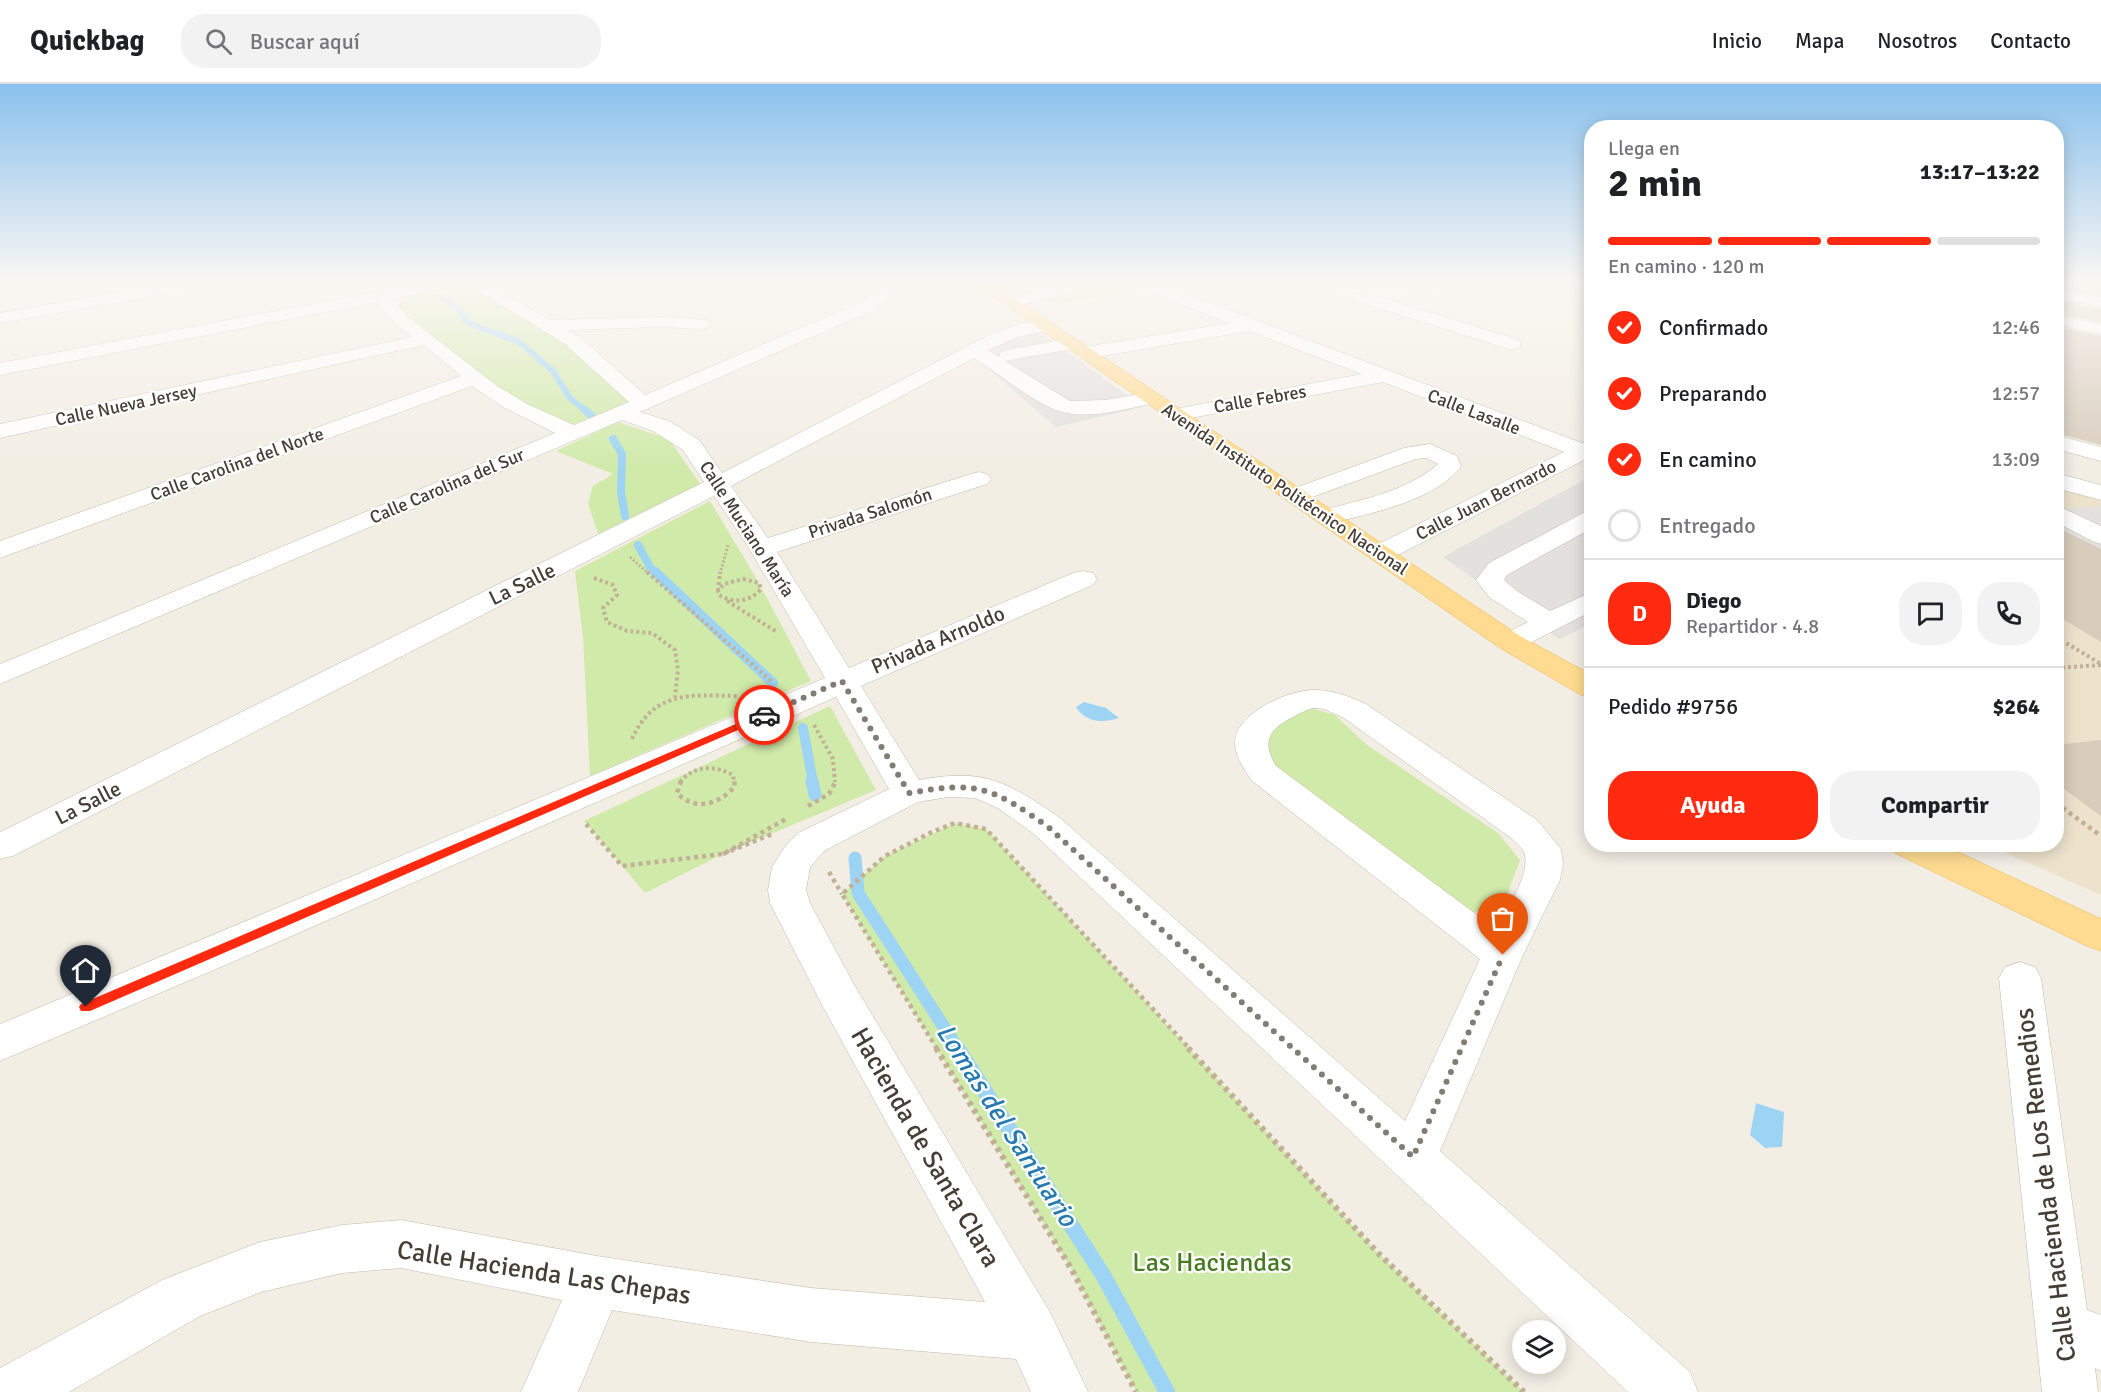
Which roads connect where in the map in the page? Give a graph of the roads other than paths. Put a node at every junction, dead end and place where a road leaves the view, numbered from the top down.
1 (117, 345) edge
2 (399, 345) edge
3 (434, 345) edge
4 (577, 345) edge
5 (778, 345) edge
6 (995, 345) edge
7 (1072, 345) edge
8 (1106, 345) edge
9 (1300, 345) edge
10 (1078, 349) junction
11 (983, 354) junction
12 (0, 369) edge
13 (1380, 376) junction
14 (475, 378) junction
15 (1151, 398) junction
16 (632, 408) junction
17 (1175, 415) junction
18 (0, 431) edge
19 (573, 433) junction
20 (2064, 444) edge
21 (1584, 448) edge
22 (1584, 451) edge
23 (2101, 454) edge
24 (979, 479) dead end
25 (2064, 482) edge
26 (719, 483) junction
27 (2101, 493) edge
28 (1296, 496) junction
29 (2101, 498) edge
30 (2064, 504) edge
31 (2064, 505) edge
32 (2064, 507) edge
33 (2101, 511) edge
34 (1326, 517) junction
35 (1584, 522) edge
36 (1563, 534) junction
37 (2101, 536) edge
38 (1584, 542) edge
39 (762, 548) junction
40 (0, 550) edge
41 (1381, 553) junction
42 (1083, 579) dead end
43 (1584, 604) edge
44 (1547, 621) junction
45 (1510, 642) junction
46 (0, 675) edge
47 (842, 681) junction
48 (1584, 684) edge
49 (909, 793) junction
50 (0, 847) edge
51 (1925, 852) edge
52 (2101, 936) edge
53 (1503, 955) junction
54 (2020, 978) dead end
55 (0, 1043) edge
56 (1413, 1157) junction
57 (597, 1282) junction
58 (1032, 1333) junction
59 (2082, 1336) edge
60 (14, 1392) edge
61 (549, 1392) edge
62 (1060, 1392) edge
63 (1670, 1392) edge
64 (2070, 1392) edge

1 - 12 street
2 - 18 street, Calle Nueva Jersey
3 - 14 street
4 - 16 street
5 - 16 street, Calle Carolina del Sur
6 - 11 street, La Salle
7 - 10 main road, Avenida Instituto Politécnico Nacional
8 - 10 street
9 - 13 street, Calle Lasalle
10 - 11 street
10 - 15 main road, Avenida Instituto Politécnico Nacional
11 - 15 street
11 - 26 street, La Salle
13 - 17 street, Calle Febres
13 - 21 street, Calle Lasalle
14 - 19 street
14 - 40 street, Calle Carolina del Norte
15 - 17 main road, Avenida Instituto Politécnico Nacional
16 - 19 street, Calle Carolina del Sur
16 - 26 street, Calle Muciano María
17 - 28 main road, Avenida Instituto Politécnico Nacional
19 - 46 street, Calle Carolina del Sur
20 - 23 street
22 - 41 street, Calle Juan Bernardo
24 - 39 street, Privada Salomón
25 - 27 street
26 - 39 street, Calle Muciano María
26 - 50 street, La Salle
28 - 34 main road, Avenida Instituto Politécnico Nacional
28 - 34 street
29 - 30 street
31 - 33 street
32 - 37 street
34 - 41 main road, Avenida Instituto Politécnico Nacional
35 - 36 street
36 - 38 street
36 - 44 street
39 - 47 street, Calle Muciano María
41 - 45 main road, Avenida Instituto Politécnico Nacional
42 - 47 street, Privada Arnoldo
43 - 44 street
44 - 45 street
45 - 48 main road, Avenida Instituto Politécnico Nacional
47 - 49 street, Calle Muciano María
47 - 55 street, Privada Arnoldo
49 - 56 street
49 - 58 street, Hacienda de Santa Clara
51 - 52 main road
53 - 53 street
53 - 56 street
54 - 59 street, Calle Hacienda de Los Remedios
56 - 63 street
57 - 58 street, Calle Hacienda Las Chepas
57 - 60 street, Calle Hacienda Las Chepas
57 - 61 street
58 - 62 street, Hacienda de Santa Clara
59 - 64 street, Calle Hacienda de Los Remedios

